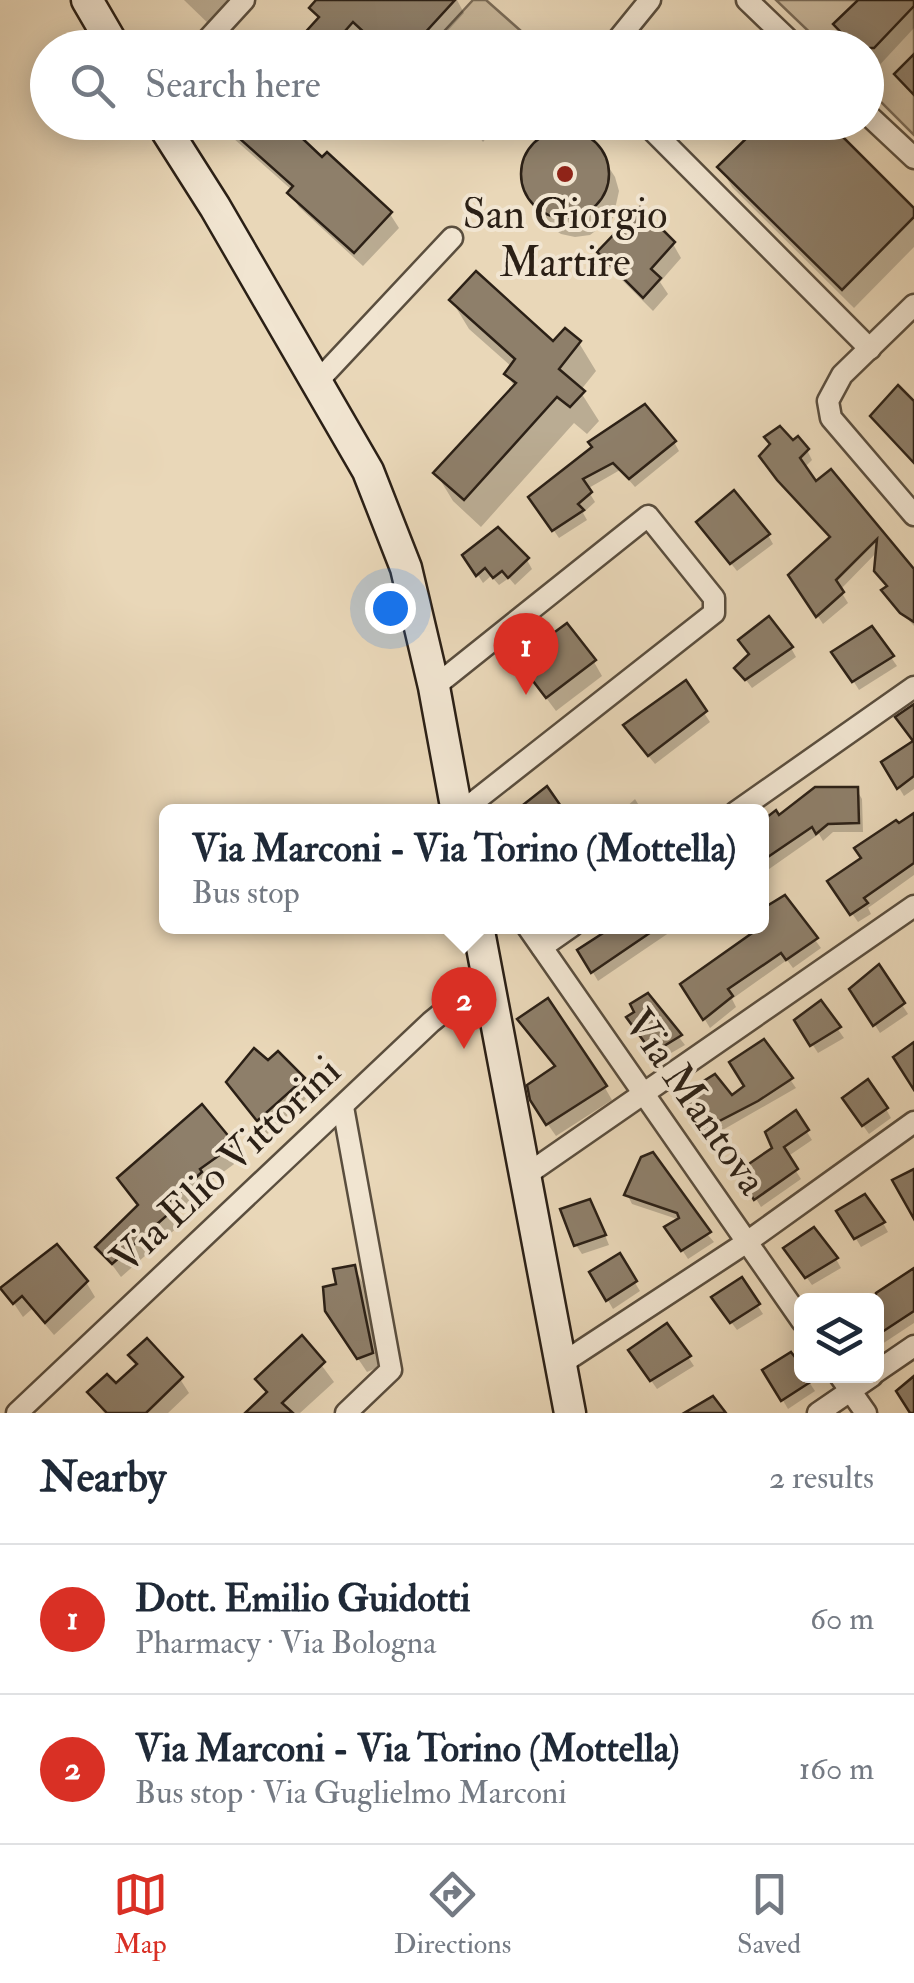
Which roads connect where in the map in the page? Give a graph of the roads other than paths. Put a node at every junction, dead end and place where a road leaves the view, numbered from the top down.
1 (87, 0) edge
2 (244, 0) edge
3 (650, 0) edge
4 (747, 0) edge
5 (631, 10) edge
6 (105, 30) edge
7 (216, 30) edge
8 (778, 30) edge
9 (884, 130) edge
10 (172, 140) edge
11 (662, 140) edge
12 (914, 158) edge
13 (452, 238) dead end
14 (914, 304) edge
15 (870, 349) junction
16 (318, 381) junction
17 (914, 515) edge
18 (434, 687) junction
19 (914, 687) edge
20 (457, 804) edge
21 (469, 804) edge
22 (747, 804) edge
23 (914, 906) edge
24 (480, 934) edge
25 (533, 934) edge
26 (561, 934) edge
27 (542, 947) junction
28 (488, 975) junction
29 (642, 1095) junction
30 (343, 1107) junction
31 (914, 1122) edge
32 (526, 1174) junction
33 (747, 1242) junction
34 (794, 1309) edge
35 (914, 1346) edge
36 (562, 1364) junction
37 (884, 1367) edge
38 (845, 1383) edge
39 (17, 1413) edge
40 (346, 1413) edge
41 (570, 1413) edge
42 (818, 1413) edge
43 (866, 1413) edge

1 - 6 main road
2 - 7 street
3 - 5 street
4 - 8 street
9 - 12 street
10 - 16 main road
11 - 15 street
13 - 16 street
14 - 15 street
15 - 17 street
16 - 18 main road
18 - 20 main road
18 - 21 street
19 - 22 street
23 - 29 street
24 - 28 main road
25 - 27 street, Via Mantova
26 - 27 street
27 - 29 street, Via Mantova
28 - 30 street, Via Elio Vittorini
28 - 32 main road
29 - 32 street
29 - 33 street, Via Mantova
30 - 39 street, Via Elio Vittorini
30 - 40 street
31 - 33 street
32 - 36 main road
33 - 34 street, Via Mantova
33 - 36 street
35 - 37 street
36 - 41 main road
38 - 42 street
38 - 43 street

